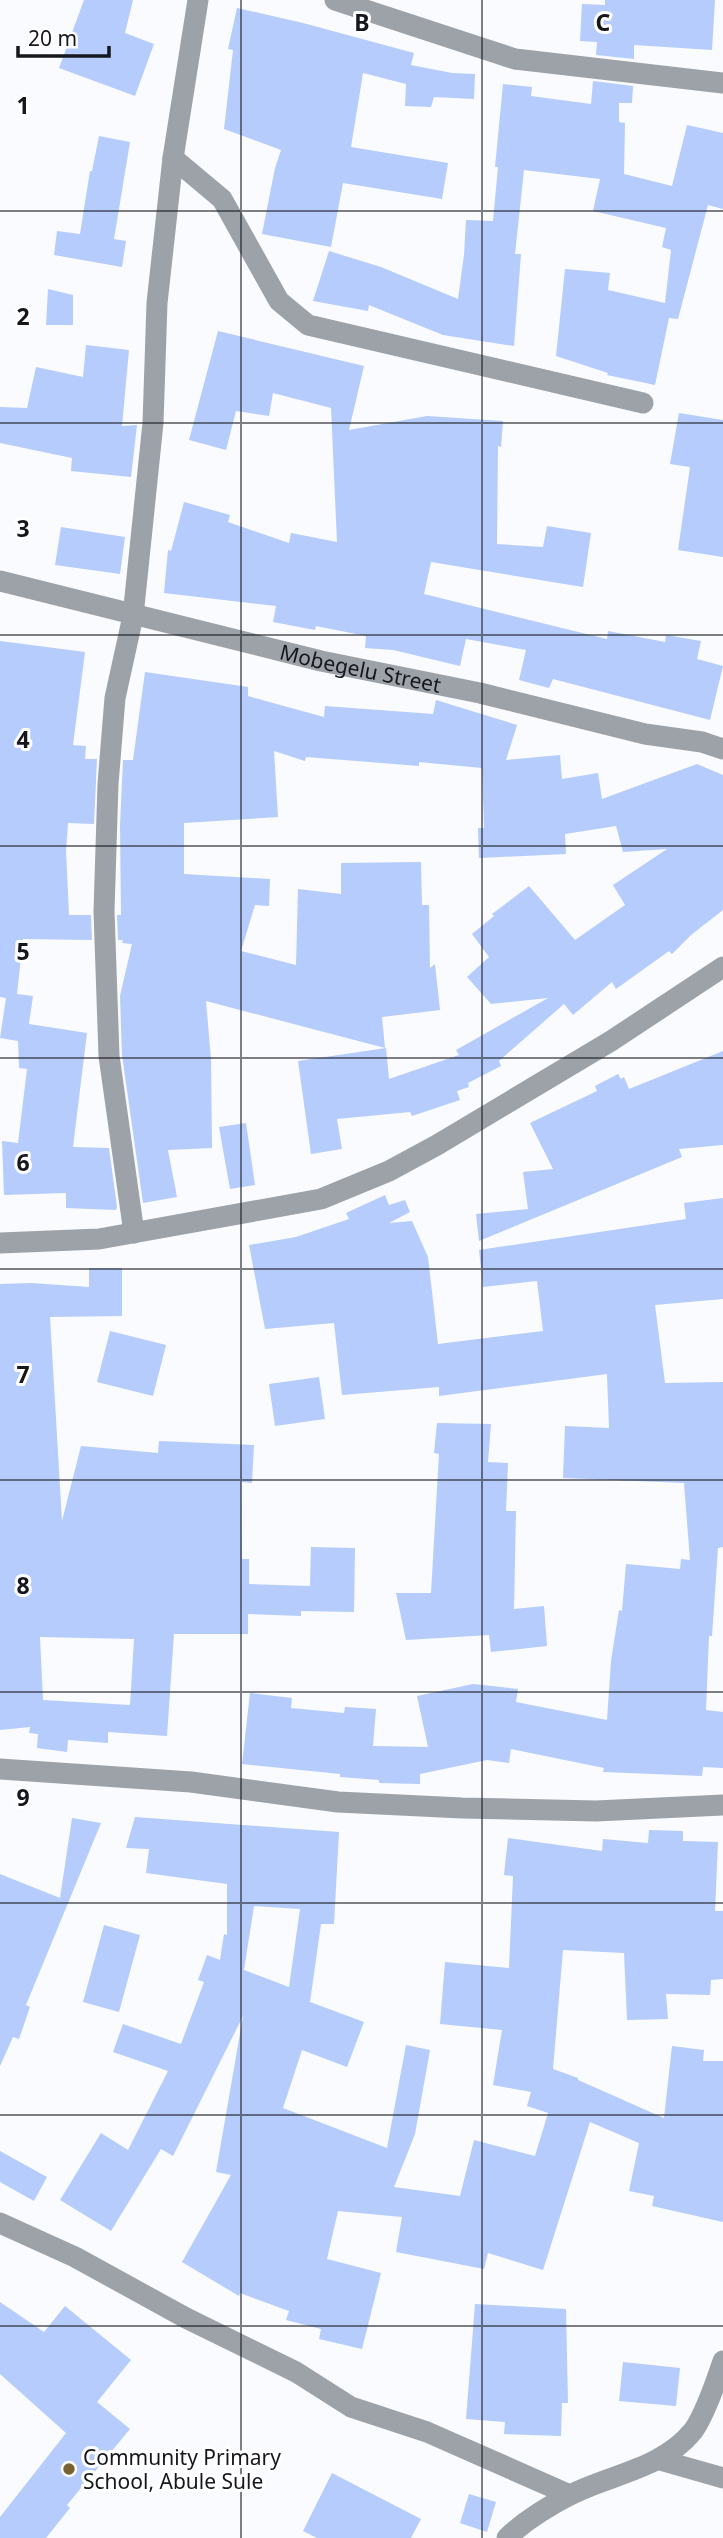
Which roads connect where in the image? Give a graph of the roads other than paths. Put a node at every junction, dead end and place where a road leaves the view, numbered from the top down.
1 (198, 0) edge
2 (335, 0) edge
3 (723, 83) edge
4 (173, 158) junction
5 (643, 404) dead end
6 (0, 581) edge
7 (133, 616) junction
8 (723, 749) edge
9 (723, 967) edge
10 (134, 1233) junction
11 (0, 1243) edge
12 (0, 1769) edge
13 (723, 1805) edge
14 (0, 2223) edge
15 (723, 2361) edge
16 (660, 2459) junction
17 (723, 2478) edge
18 (570, 2495) junction
19 (507, 2538) edge

1 - 4 street
2 - 3 street
4 - 5 street
4 - 7 street
6 - 7 street, Mobegelu Street
7 - 8 street, Mobegelu Street
7 - 10 street
9 - 10 street
10 - 11 street
12 - 13 street
14 - 18 street
15 - 16 street
16 - 17 street
16 - 18 street
18 - 19 street

